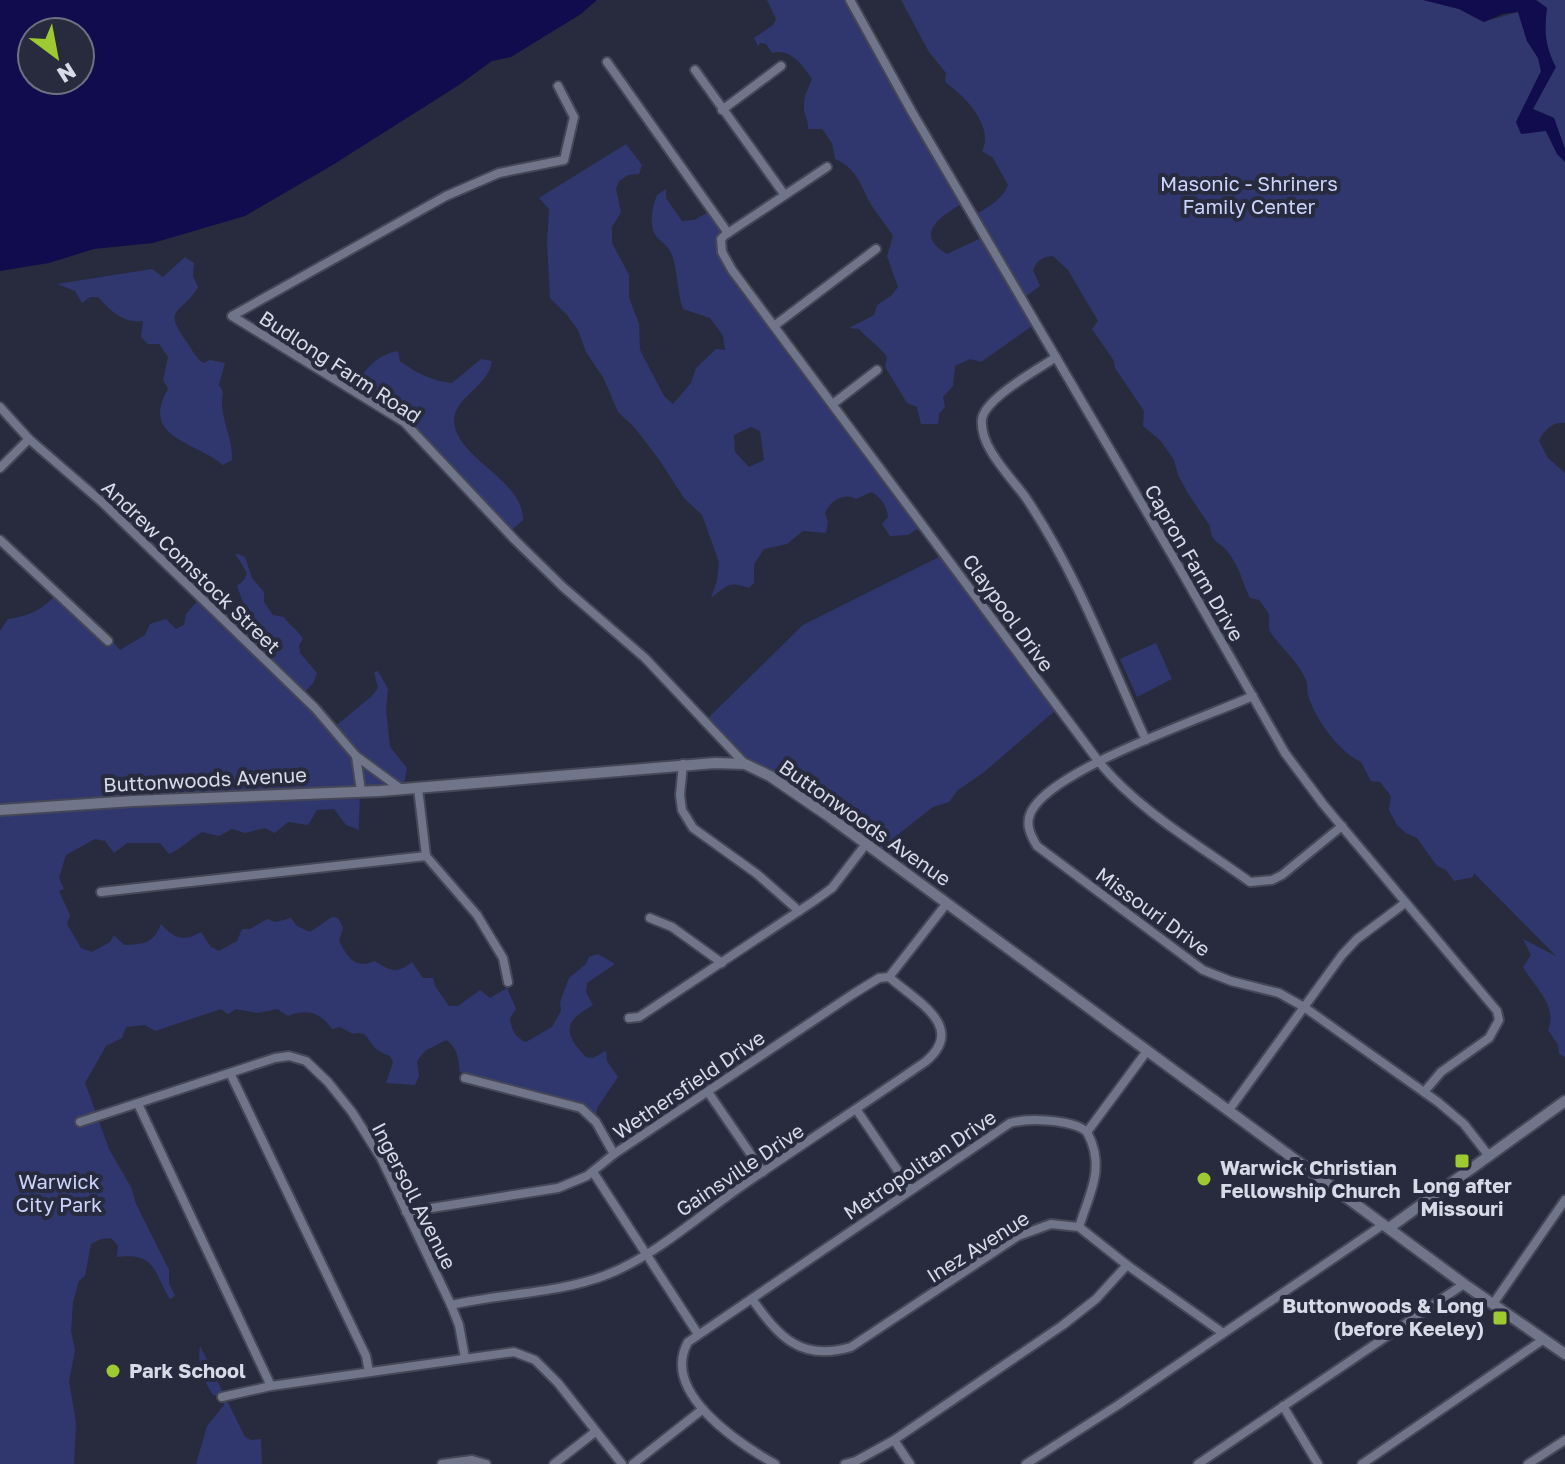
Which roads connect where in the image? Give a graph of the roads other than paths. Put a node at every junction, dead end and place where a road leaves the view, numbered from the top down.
1 (850, 0) edge
2 (607, 62) dead end
3 (781, 66) dead end
4 (695, 70) dead end
5 (558, 86) dead end
6 (722, 110) junction
7 (827, 167) dead end
8 (784, 194) junction
9 (726, 234) junction
10 (876, 249) dead end
11 (774, 326) junction
12 (1056, 357) junction
13 (877, 370) dead end
14 (834, 403) junction
15 (0, 407) edge
16 (29, 439) junction
17 (0, 468) edge
18 (0, 540) edge
19 (108, 641) dead end
20 (1253, 696) junction
21 (1146, 740) junction
22 (356, 756) junction
23 (1099, 762) junction
24 (683, 764) junction
25 (745, 764) junction
26 (418, 788) junction
27 (401, 789) junction
28 (361, 791) junction
29 (0, 810) edge
30 (1342, 826) junction
31 (866, 844) junction
32 (426, 856) junction
33 (101, 892) dead end
34 (947, 903) junction
35 (1405, 903) junction
36 (799, 911) junction
37 (650, 918) dead end
38 (722, 963) junction
39 (889, 977) junction
40 (508, 982) dead end
41 (1304, 1007) junction
42 (629, 1018) dead end
43 (1147, 1051) junction
44 (230, 1073) junction
45 (465, 1078) dead end
46 (708, 1092) junction
47 (1424, 1092) junction
48 (1565, 1101) edge
49 (138, 1104) junction
50 (856, 1109) junction
51 (1229, 1110) junction
52 (80, 1122) dead end
53 (1087, 1132) junction
54 (614, 1154) junction
55 (1489, 1156) junction
56 (593, 1172) junction
57 (763, 1172) junction
58 (911, 1190) junction
59 (1565, 1200) edge
60 (406, 1212) junction
61 (1386, 1226) junction
62 (1079, 1227) junction
63 (646, 1253) junction
64 (1127, 1265) junction
65 (1464, 1284) junction
66 (752, 1299) junction
67 (1493, 1304) junction
68 (451, 1305) junction
69 (1223, 1333) junction
70 (698, 1334) junction
71 (1544, 1339) junction
72 (1565, 1354) edge
73 (465, 1358) junction
74 (369, 1372) junction
75 (271, 1386) junction
76 (222, 1397) dead end
77 (1283, 1406) junction
78 (703, 1409) junction
79 (595, 1432) junction
80 (894, 1440) junction
81 (1565, 1440) edge
82 (442, 1464) edge
83 (486, 1464) edge
84 (554, 1464) edge
85 (622, 1464) edge
86 (633, 1464) edge
87 (775, 1464) edge
88 (845, 1464) edge
89 (910, 1464) edge
90 (1026, 1464) edge
91 (1198, 1464) edge
92 (1318, 1464) edge
93 (1362, 1464) edge
94 (1528, 1464) edge

1 - 12 street, Capron Farm Drive
2 - 9 street, Claypool Drive
3 - 6 street
4 - 6 street
5 - 25 street, Budlong Farm Road
6 - 8 street
7 - 8 street
8 - 9 street
9 - 11 street, Claypool Drive
10 - 11 street
11 - 14 street, Claypool Drive
12 - 20 street, Capron Farm Drive
12 - 21 street
13 - 14 street
14 - 23 street, Claypool Drive
15 - 16 street, Andrew Comstock Street
16 - 17 street
16 - 22 street, Andrew Comstock Street
18 - 19 street
20 - 21 street, Missouri Drive
20 - 30 street, Capron Farm Drive
21 - 23 street, Missouri Drive
22 - 27 street, Andrew Comstock Street
22 - 28 street
23 - 30 street, Claypool Drive
23 - 41 street, Missouri Drive
24 - 25 street, Buttonwoods Avenue
24 - 26 street, Buttonwoods Avenue
24 - 36 street
25 - 31 street, Buttonwoods Avenue
26 - 27 street, Buttonwoods Avenue
26 - 32 street
27 - 28 street, Buttonwoods Avenue
28 - 29 street, Buttonwoods Avenue
30 - 35 street, Capron Farm Drive
31 - 34 street, Buttonwoods Avenue
31 - 36 street
32 - 33 street
32 - 40 street
34 - 39 street, Wethersfield Drive
34 - 43 street, Buttonwoods Avenue
35 - 41 street
35 - 47 street, Capron Farm Drive
36 - 38 street
37 - 38 street
38 - 42 street
39 - 46 street, Wethersfield Drive
39 - 50 street, Gainsville Drive
41 - 47 street, Missouri Drive
41 - 51 street
43 - 51 street, Buttonwoods Avenue
43 - 53 street
44 - 49 street, Ingersoll Avenue
44 - 60 street, Ingersoll Avenue
44 - 74 street
45 - 54 street
46 - 54 street, Wethersfield Drive
46 - 57 street
47 - 55 street, Missouri Drive
48 - 55 street
49 - 52 street, Ingersoll Avenue
49 - 75 street
50 - 57 street, Gainsville Drive
50 - 58 street
51 - 61 street, Buttonwoods Avenue
53 - 58 street, Metropolitan Drive
53 - 62 street
54 - 56 street, Wethersfield Drive
55 - 61 street
56 - 60 street, Wethersfield Drive
56 - 63 street
57 - 63 street, Gainsville Drive
58 - 66 street, Metropolitan Drive
59 - 67 street
60 - 68 street, Ingersoll Avenue
61 - 65 street, Buttonwoods Avenue
61 - 69 street
62 - 64 street
62 - 66 street, Inez Avenue
63 - 68 street, Gainsville Drive
63 - 70 street
64 - 69 street
64 - 80 street
65 - 67 street, Buttonwoods Avenue
65 - 77 street
66 - 70 street, Metropolitan Drive
67 - 71 street, Buttonwoods Avenue
68 - 73 street, Ingersoll Avenue
69 - 90 street
70 - 78 street
71 - 72 street, Buttonwoods Avenue
71 - 93 street
73 - 74 street
73 - 79 street
74 - 75 street
75 - 76 street
77 - 91 street
77 - 92 street
78 - 86 street
78 - 87 street
79 - 84 street
79 - 85 street
80 - 88 street
80 - 89 street
81 - 94 street
82 - 83 street

